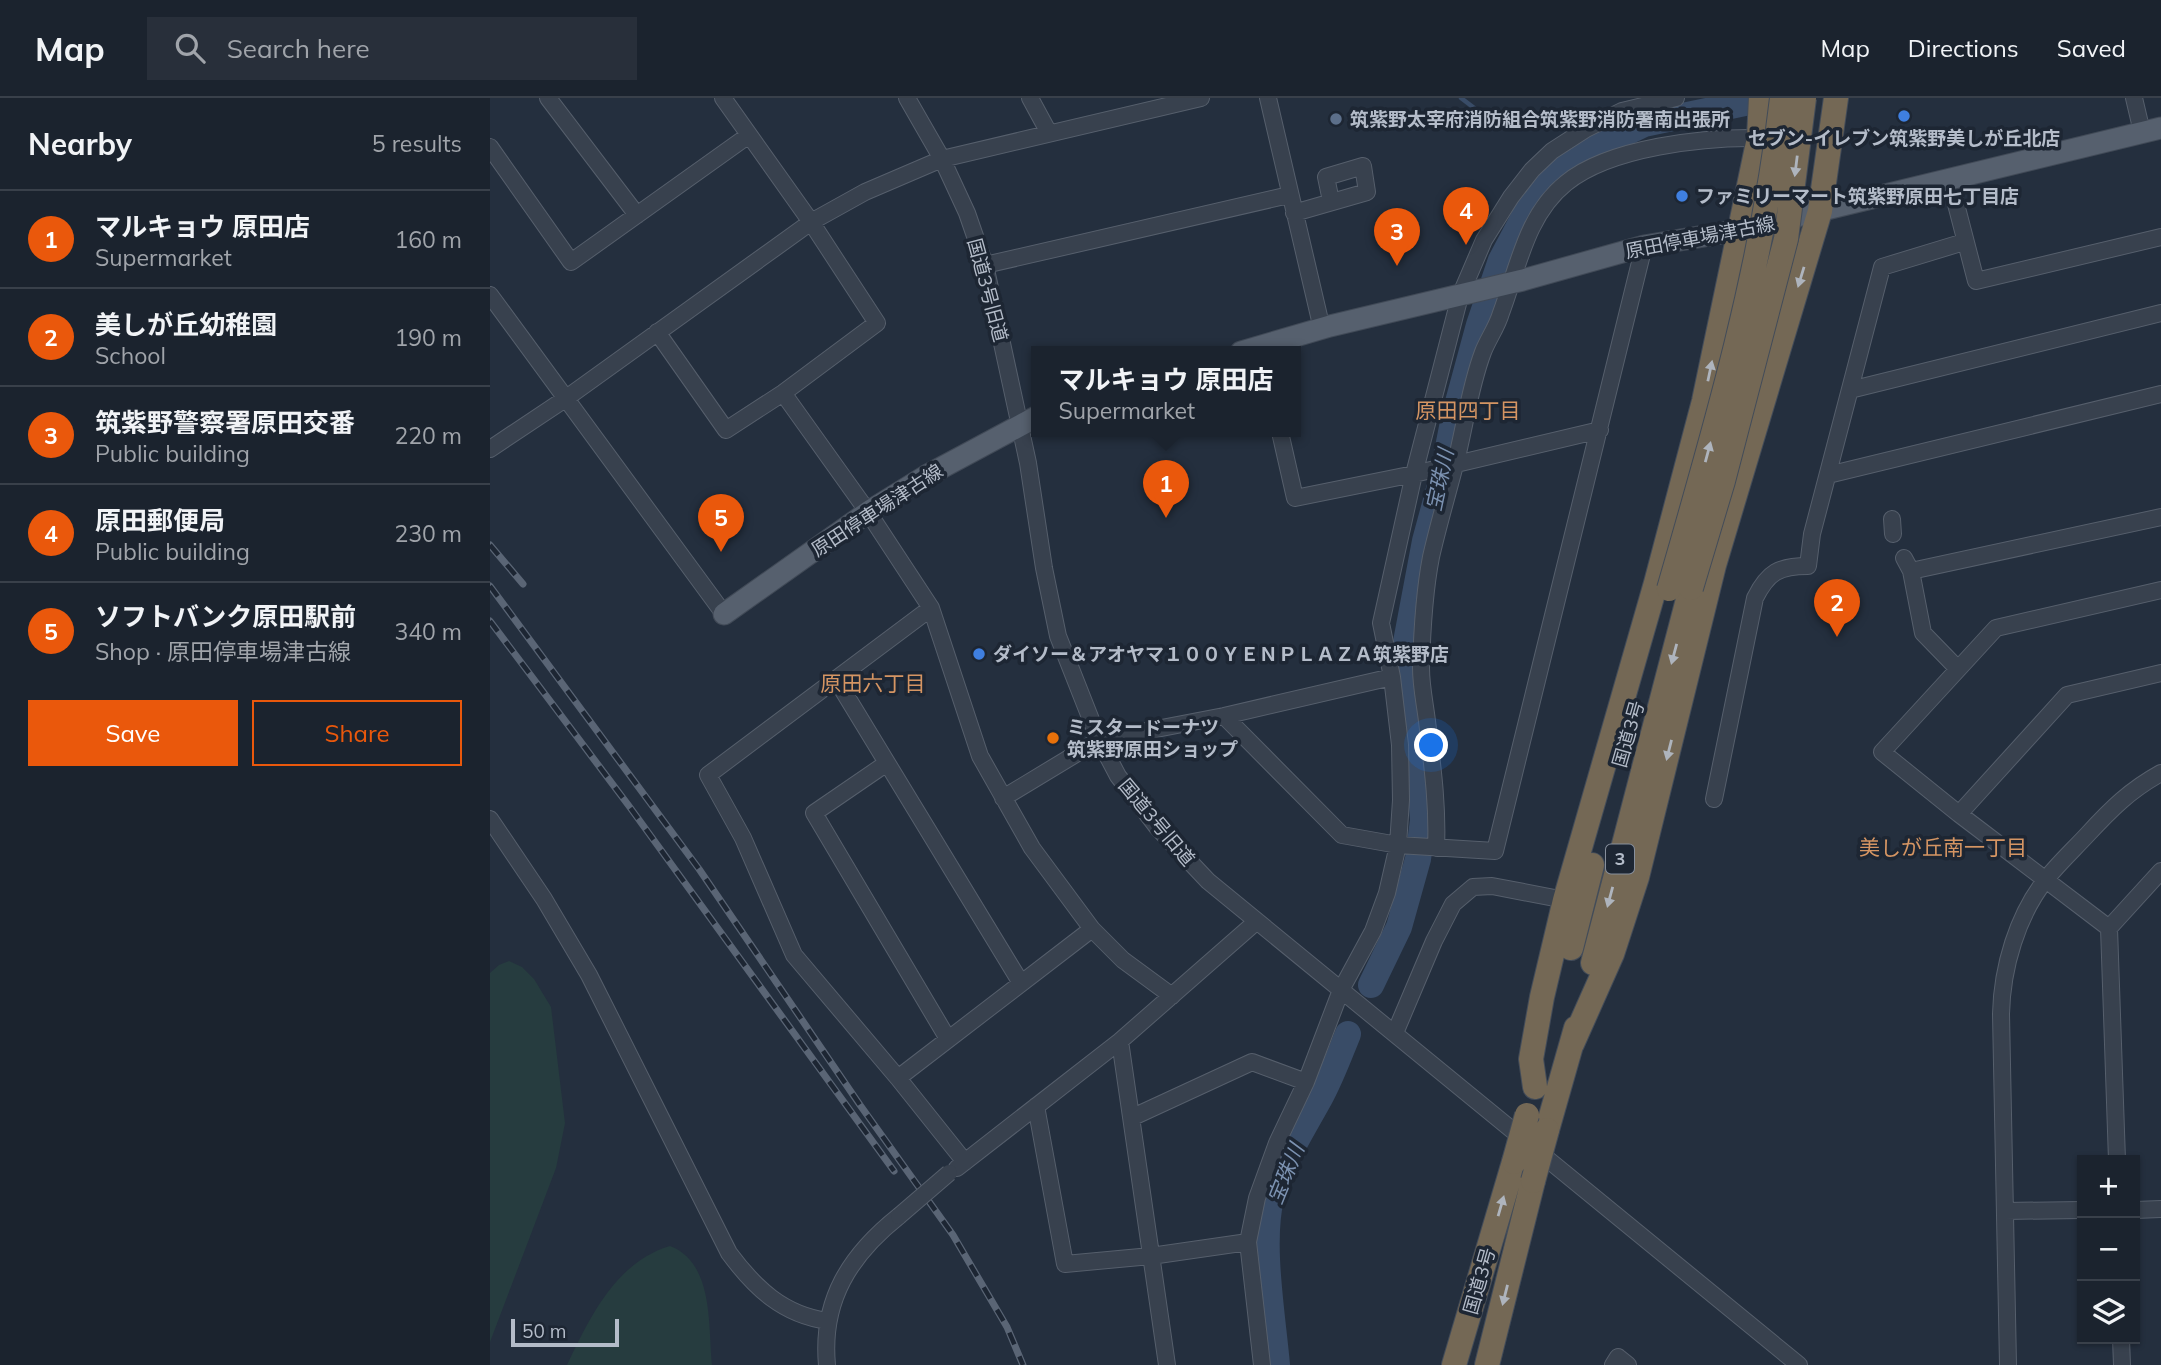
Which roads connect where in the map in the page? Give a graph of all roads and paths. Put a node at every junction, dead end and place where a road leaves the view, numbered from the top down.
1 (548, 98) edge
2 (723, 98) edge
3 (906, 98) edge
4 (1030, 98) edge
5 (1201, 98) edge
6 (1268, 98) edge
7 (1676, 98) edge
8 (1782, 98) edge
9 (1804, 98) edge
10 (1836, 98) edge
11 (2134, 98) edge
12 (1764, 113) edge
13 (2151, 130) edge
14 (1049, 133) junction
15 (749, 135) junction
16 (490, 147) edge
17 (943, 159) junction
18 (1773, 173) junction
19 (1950, 181) junction
20 (1289, 195) junction
21 (1331, 201) dead end
22 (1819, 211) junction
23 (1294, 213) junction
24 (637, 215) junction
25 (811, 222) junction
26 (1740, 230) junction
27 (2161, 237) edge
28 (1964, 242) junction
29 (1644, 246) junction
30 (985, 265) junction
31 (1511, 283) junction
32 (490, 295) edge
33 (1460, 296) junction
34 (2161, 313) edge
35 (1322, 329) junction
36 (657, 332) junction
37 (1268, 346) edge
38 (1850, 390) junction
39 (783, 393) junction
40 (2161, 394) edge
41 (565, 399) junction
42 (1028, 420) edge
43 (1600, 429) junction
44 (1281, 437) edge
45 (490, 449) edge
46 (1455, 464) junction
47 (1414, 474) junction
48 (1828, 475) junction
49 (868, 512) junction
50 (2161, 517) edge
51 (1672, 586) junction
52 (2161, 590) edge
53 (931, 608) junction
54 (724, 614) joint
55 (1956, 668) junction
56 (2161, 673) edge
57 (1392, 677) junction
58 (836, 679) junction
59 (1224, 716) junction
60 (1099, 740) junction
61 (887, 763) junction
62 (2161, 773) edge
63 (1003, 798) junction
64 (1714, 799) dead end
65 (1959, 814) junction
66 (490, 819) edge
67 (1398, 845) junction
68 (1436, 848) junction
69 (2161, 872) edge
70 (2045, 880) junction
71 (1565, 900) junction
72 (1257, 921) junction
73 (2109, 928) junction
74 (1092, 929) junction
75 (1021, 983) junction
76 (1341, 989) junction
77 (1172, 996) junction
78 (1395, 1033) junction
79 (947, 1040) junction
80 (1120, 1041) junction
81 (1572, 1044) junction
82 (898, 1078) junction
83 (1306, 1082) junction
84 (1535, 1087) junction
85 (1036, 1106) junction
86 (1133, 1117) junction
87 (2117, 1155) edge
88 (965, 1162) junction
89 (2161, 1209) edge
90 (2077, 1210) edge
91 (2140, 1210) edge
92 (2005, 1211) junction
93 (1248, 1242) junction
94 (1151, 1256) junction
95 (828, 1321) junction
96 (2121, 1344) edge
97 (828, 1365) edge
98 (1167, 1365) edge
99 (1262, 1365) edge
100 (1454, 1365) edge
101 (1488, 1365) edge
102 (1613, 1365) edge
103 (1628, 1365) edge
104 (1799, 1365) edge
105 (2008, 1365) edge
106 (2122, 1365) edge

1 - 24 street
2 - 15 street
3 - 17 street, 国道3号旧道
4 - 14 street
5 - 14 street
6 - 20 street
7 - 33 street
8 - 18 highway, 国道3号 / 3, bridge
9 -> 51 highway, 国道3号 / 3, bridge
10 - 22 highway
11 - 13 street
12 - 18 highway, bridge
12 - 26 highway
12 - 31 street
13 - 19 main road, 原田停車場津古線
14 - 17 street
15 - 24 street
15 - 25 street
16 - 24 street
17 - 25 street
17 - 30 street, 国道3号旧道
51 -> 18 highway, 国道3号 / 3, bridge
19 - 22 main road, 原田停車場津古線
19 - 28 street
20 - 23 street
20 - 30 street
21 - 23 street
22 - 26 main road, 原田停車場津古線
22 -> 81 highway
23 - 35 street
25 - 36 street
25 - 39 street
26 - 29 main road, 原田停車場津古線
51 -> 26 highway
27 - 28 street
28 - 38 street
29 - 31 main road, 原田停車場津古線
29 - 43 street
30 - 42 street, 国道3号旧道
31 - 33 main road, 原田停車場津古線
31 - 46 street
32 - 41 street
33 - 35 main road, 原田停車場津古線
33 - 47 street
34 - 38 street
35 - 37 main road, 原田停車場津古線
36 - 39 street
36 - 41 street
38 - 48 street
39 - 49 street
40 - 48 street
41 - 45 street
41 - 54 street
42 - 49 main road, 原田停車場津古線
42 - 60 street, 国道3号旧道
43 - 46 street
43 - 68 street
44 - 47 street
46 - 47 street
46 - 68 street
47 - 57 street
48 - 64 street
49 - 53 street
49 - 54 main road, 原田停車場津古線
50 - 55 street
51 - 71 highway
51 -> 81 highway, 国道3号 / 3
51 - 84 highway, 国道3号 / 3
52 - 55 street
53 - 58 street
53 - 63 street
55 - 65 street
56 - 65 street
57 - 59 street
57 - 67 street
58 - 61 street
58 - 82 street
59 - 60 street
59 - 67 street
60 - 63 street
60 - 72 street, 国道3号旧道
61 - 75 street
61 - 79 street
62 - 70 street
63 - 74 street
65 - 70 street
66 - 95 street
67 - 68 street
67 - 76 street
69 - 73 street
70 - 73 street
70 - 92 street
71 - 78 street
71 - 84 highway
72 - 76 street, 国道3号旧道
72 - 77 street
73 - 87 street
74 - 75 street
74 - 77 street
75 - 79 street
76 - 78 street, 国道3号旧道
76 - 83 street
77 - 80 street
78 - 104 street, 国道3号旧道
79 - 82 street
80 - 85 street
80 - 86 street
81 -> 101 highway, 国道3号 / 3, bridge
82 - 88 street
83 - 86 street
83 - 93 street
100 -> 84 highway, 国道3号 / 3, bridge
85 - 88 street
85 - 94 street
86 - 94 street
88 - 95 street, bridge
89 - 91 street
90 - 92 street
92 - 105 street
93 - 94 street
93 - 99 street
94 - 98 street
95 - 97 street
96 - 106 street
102 - 103 street

